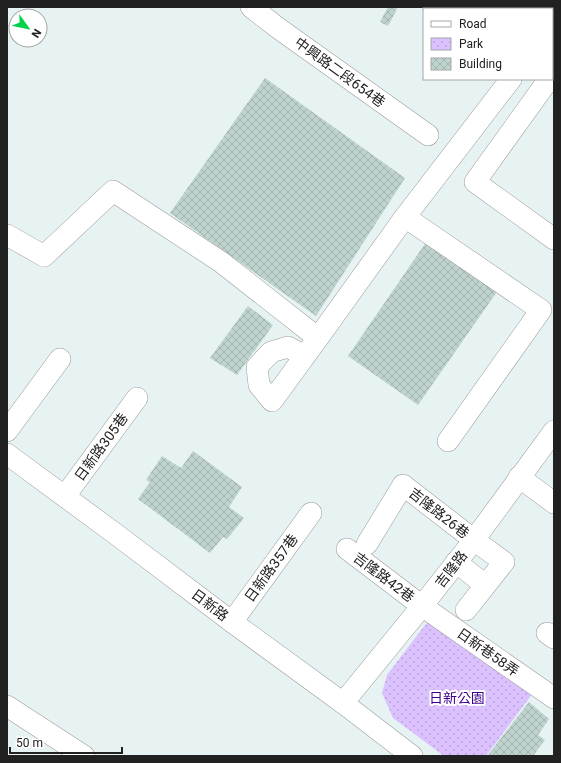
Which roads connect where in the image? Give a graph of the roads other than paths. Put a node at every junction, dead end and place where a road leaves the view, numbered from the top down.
1 (253, 7) edge
2 (510, 80) edge
3 (548, 80) edge
4 (428, 135) dead end
5 (405, 217) junction
6 (7, 235) edge
7 (554, 239) edge
8 (318, 338) junction
9 (305, 356) dead end
10 (60, 359) dead end
11 (137, 398) dead end
12 (7, 431) edge
13 (554, 432) edge
14 (448, 441) dead end
15 (7, 454) edge
16 (520, 478) junction
17 (65, 496) junction
18 (554, 503) edge
19 (311, 514) dead end
20 (474, 540) junction
21 (357, 546) joint
22 (456, 562) junction
23 (485, 585) junction
24 (422, 606) junction
25 (466, 610) dead end
26 (232, 622) junction
27 (554, 698) edge
28 (343, 703) junction
29 (7, 706) edge
30 (84, 756) edge
31 (412, 756) edge

1 - 4 street, 中興路二段654巷
2 - 5 street
3 - 7 street
5 - 8 street
5 - 14 street
6 - 8 street
8 - 9 street
10 - 12 street
11 - 17 street, 日新路305巷
13 - 16 street, 吉隆路
15 - 17 street, 日新路
16 - 18 street
16 - 20 street, 吉隆路
17 - 26 street, 日新路
19 - 26 street, 日新路357巷
20 - 21 street, 吉隆路26巷
20 - 22 street, 吉隆路
20 - 23 street
21 - 24 street, 吉隆路42巷
22 - 23 street
22 - 24 street, 吉隆路
23 - 25 street
24 - 27 street, 日新巷58弄
24 - 28 street, 吉隆路
26 - 28 street, 日新路
28 - 31 street, 日新路
29 - 30 street

